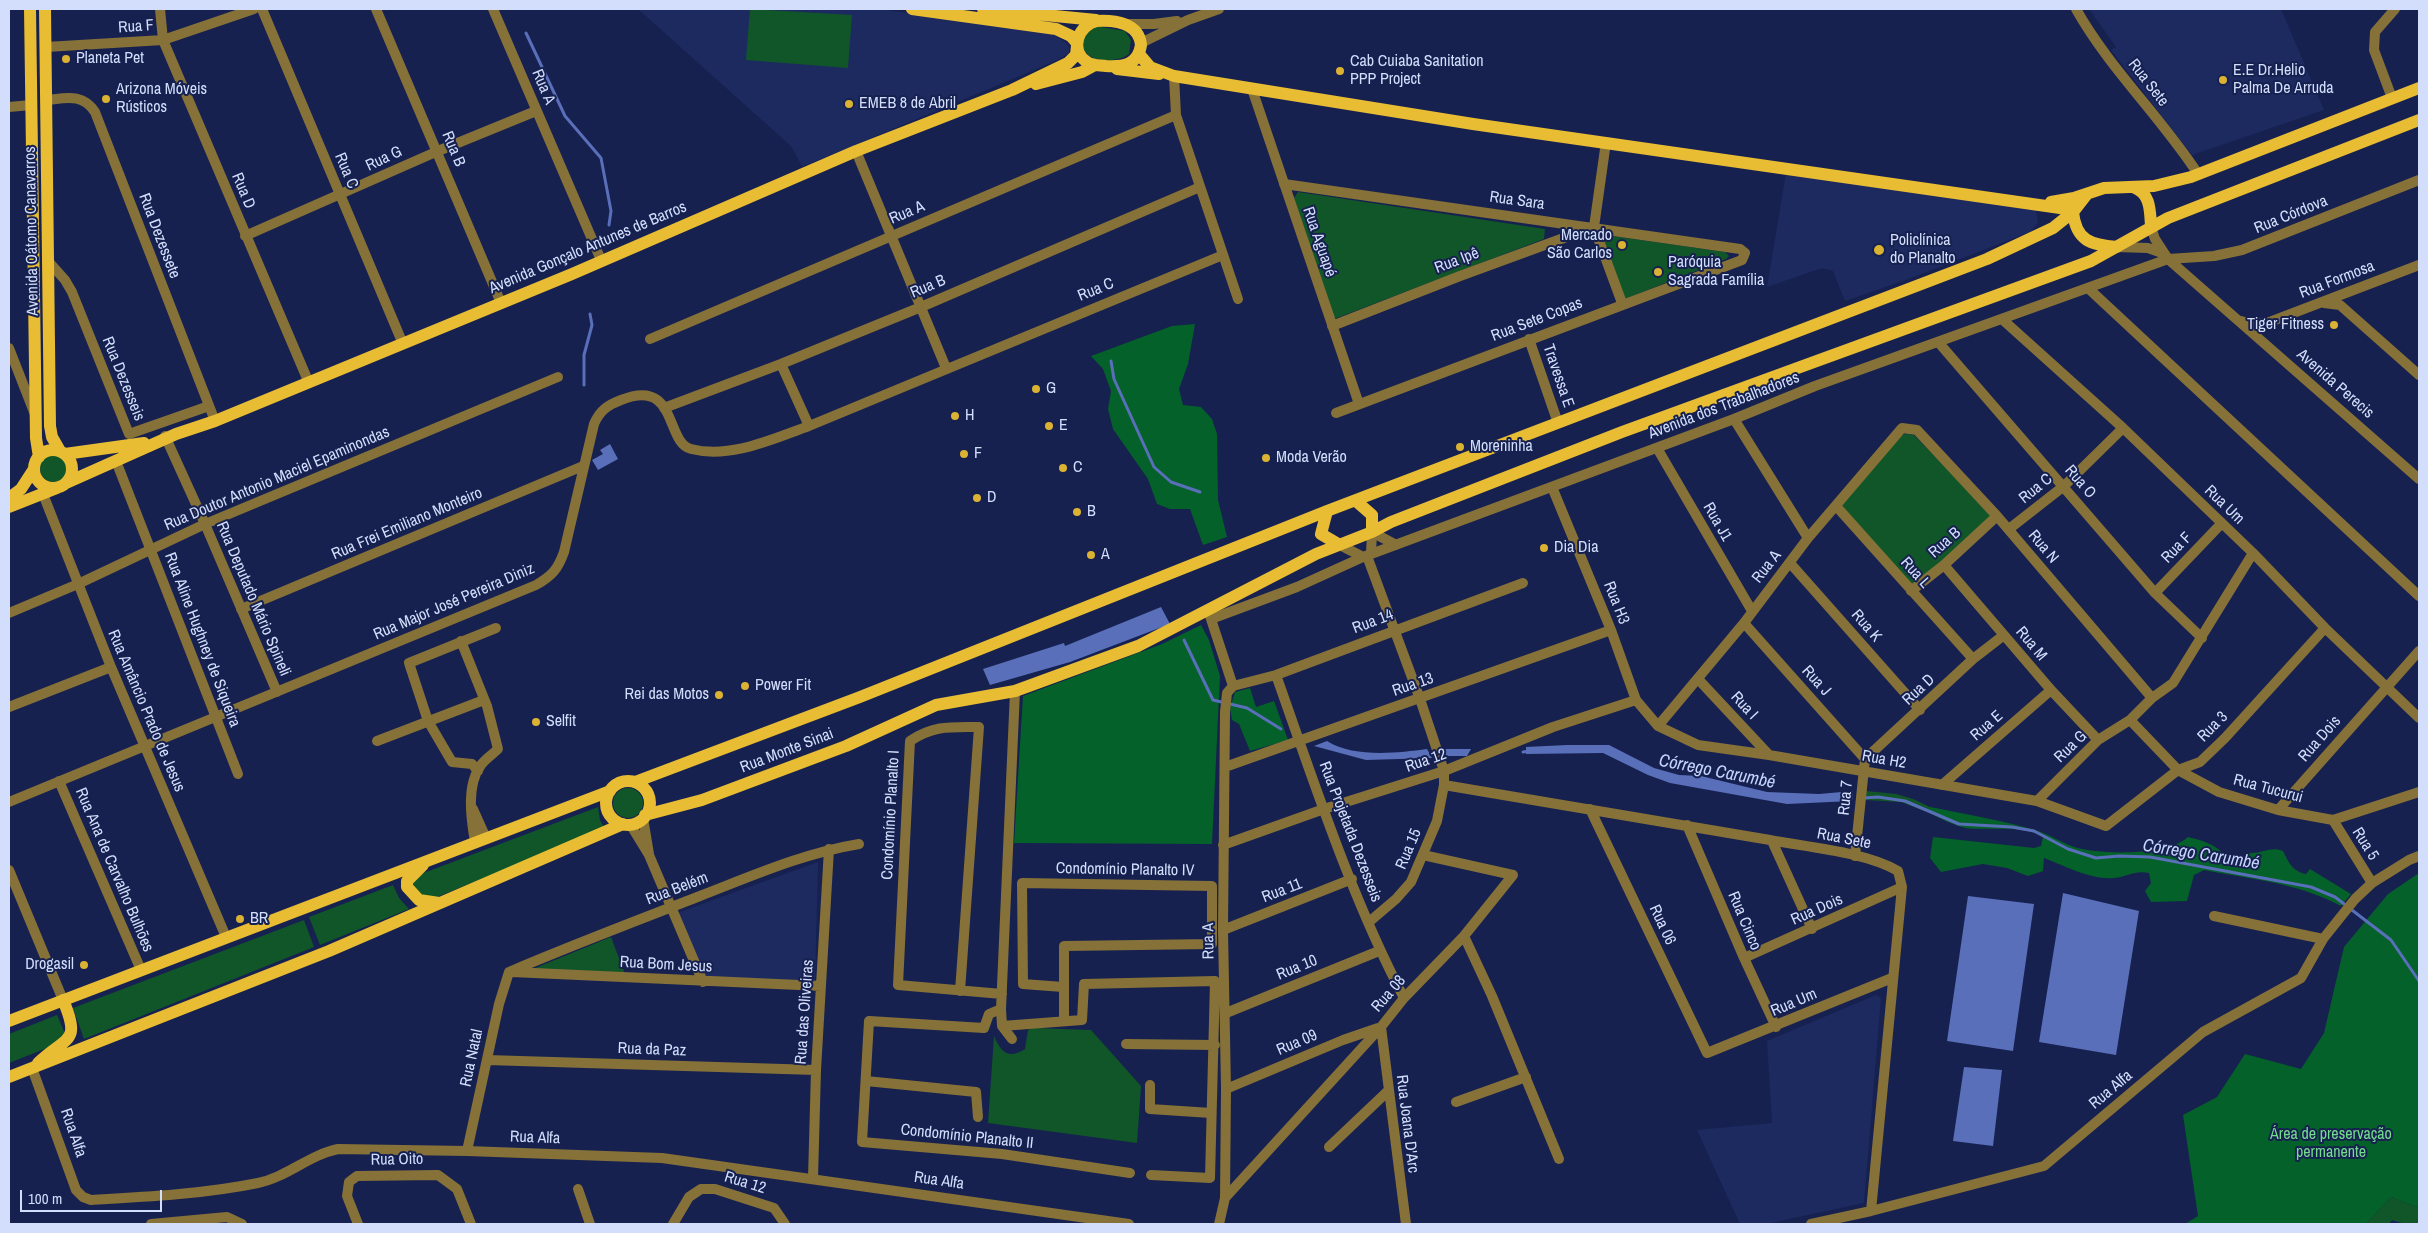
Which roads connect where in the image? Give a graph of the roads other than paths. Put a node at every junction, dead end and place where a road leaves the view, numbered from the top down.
1 (30, 9) edge
2 (45, 9) edge
3 (160, 9) edge
4 (254, 9) edge
5 (262, 9) edge
6 (376, 9) edge
7 (492, 9) edge
8 (912, 9) edge
9 (983, 9) edge
10 (1219, 9) edge
11 (2076, 9) edge
12 (2395, 9) edge
13 (1188, 20) junction
14 (1101, 21) junction
15 (1126, 24) junction
16 (163, 40) junction
17 (1077, 45) junction
18 (46, 47) junction
19 (1140, 48) junction
20 (1095, 65) junction
21 (1110, 66) junction
22 (1171, 76) junction
23 (2419, 88) edge
24 (1252, 89) junction
25 (1012, 90) junction
26 (2392, 98) junction
27 (47, 100) junction
28 (31, 105) junction
29 (9, 107) edge
30 (536, 111) junction
31 (1176, 115) junction
32 (2419, 120) edge
33 (1606, 142) junction
34 (438, 151) junction
35 (856, 151) junction
36 (2198, 174) junction
37 (2419, 180) edge
38 (1284, 184) junction
39 (1200, 187) junction
40 (2133, 187) junction
41 (2087, 194) junction
42 (340, 196) junction
43 (2026, 204) junction
44 (2074, 211) junction
45 (1594, 227) junction
46 (2151, 227) junction
47 (245, 236) junction
48 (892, 236) junction
49 (2118, 248) junction
50 (1745, 252) joint
51 (1223, 255) junction
52 (2166, 256) junction
53 (601, 260) junction
54 (49, 262) junction
55 (2418, 266) edge
56 (2089, 288) junction
57 (2355, 289) junction
58 (1238, 299) dead end
59 (501, 303) junction
60 (1622, 303) junction
61 (2318, 303) junction
62 (921, 307) junction
63 (2345, 310) junction
64 (2003, 320) junction
65 (2239, 320) junction
66 (2264, 323) junction
67 (1332, 326) junction
68 (2259, 338) junction
69 (650, 339) dead end
70 (1529, 339) junction
71 (1939, 343) junction
72 (403, 344) junction
73 (9, 348) edge
74 (781, 364) junction
75 (946, 368) junction
76 (2419, 374) edge
77 (558, 378) dead end
78 (309, 382) junction
79 (1359, 404) junction
80 (209, 406) junction
81 (664, 408) junction
82 (1336, 413) dead end
83 (36, 418) junction
84 (1734, 420) junction
85 (216, 421) junction
86 (1558, 423) junction
87 (809, 426) junction
88 (1902, 428) joint
89 (2124, 428) junction
90 (169, 436) junction
91 (1656, 448) junction
92 (62, 453) junction
93 (39, 457) junction
94 (116, 461) junction
95 (584, 466) junction
96 (34, 469) junction
97 (2419, 478) edge
98 (64, 484) junction
99 (2064, 486) junction
100 (1552, 487) junction
101 (43, 489) junction
102 (9, 498) edge
103 (1356, 501) junction
104 (1836, 506) junction
105 (9, 507) edge
106 (1327, 511) junction
107 (1997, 516) junction
108 (205, 524) junction
109 (2221, 524) junction
110 (2009, 530) junction
111 (1372, 532) junction
112 (1808, 538) junction
113 (1338, 544) junction
114 (1396, 545) junction
115 (150, 549) junction
116 (2253, 553) junction
117 (1367, 556) junction
118 (1790, 563) junction
119 (1944, 565) junction
120 (1523, 583) dead end
121 (78, 584) junction
122 (1911, 591) junction
123 (2155, 593) junction
124 (2419, 596) edge
125 (241, 609) junction
126 (1752, 610) junction
127 (9, 613) edge
128 (1209, 614) junction
129 (1744, 622) junction
130 (496, 628) dead end
131 (2325, 628) junction
132 (1396, 630) junction
133 (1611, 630) junction
134 (2004, 634) junction
135 (2202, 638) junction
136 (461, 641) junction
137 (2419, 651) edge
138 (1973, 660) junction
139 (111, 667) junction
140 (1276, 675) junction
141 (1698, 679) junction
142 (2386, 687) junction
143 (1230, 689) junction
144 (2051, 690) junction
145 (1015, 691) junction
146 (277, 692) junction
147 (2152, 698) junction
148 (1420, 699) junction
149 (484, 700) junction
150 (1636, 700) junction
151 (9, 706) edge
152 (1920, 710) junction
153 (216, 717) junction
154 (2419, 718) edge
155 (2130, 720) junction
156 (428, 721) junction
157 (1658, 726) junction
158 (2098, 740) junction
159 (377, 741) dead end
160 (1299, 742) junction
161 (145, 746) junction
162 (1769, 755) junction
163 (1865, 759) junction
164 (1225, 767) junction
165 (2178, 770) junction
166 (478, 771) junction
167 (1444, 772) junction
168 (1864, 772) junction
169 (238, 774) dead end
170 (59, 781) junction
171 (635, 782) junction
172 (1444, 785) junction
173 (1942, 785) junction
174 (610, 791) junction
175 (2419, 792) edge
176 (2037, 801) junction
177 (9, 802) edge
178 (1324, 809) junction
179 (1590, 809) junction
180 (2278, 810) junction
181 (644, 817) junction
182 (2333, 820) junction
183 (626, 824) junction
184 (1688, 825) junction
185 (2106, 826) joint
186 (481, 840) junction
187 (1772, 841) junction
188 (859, 844) dead end
189 (1223, 845) junction
190 (829, 849) junction
191 (649, 855) junction
192 (1423, 855) junction
193 (1855, 856) junction
194 (2419, 856) edge
195 (428, 860) junction
196 (9, 870) edge
197 (1352, 879) junction
198 (2372, 883) junction
199 (1902, 887) junction
200 (442, 903) junction
201 (671, 907) junction
202 (2214, 916) dead end
203 (1369, 922) junction
204 (1812, 929) junction
205 (1223, 930) junction
206 (1464, 936) junction
207 (226, 937) junction
208 (2323, 939) junction
209 (1379, 951) junction
210 (1744, 958) junction
211 (141, 970) junction
212 (509, 972) junction
213 (1892, 978) junction
214 (703, 982) junction
215 (821, 986) junction
216 (1063, 987) junction
217 (960, 991) junction
218 (1002, 994) junction
219 (1404, 998) junction
220 (63, 1000) junction
221 (1001, 1009) junction
222 (1226, 1013) junction
223 (9, 1021) edge
224 (1064, 1021) junction
225 (1002, 1026) junction
226 (1381, 1027) junction
227 (1776, 1027) junction
228 (1012, 1039) dead end
229 (1126, 1044) dead end
230 (1215, 1045) junction
231 (1707, 1053) joint
232 (488, 1060) junction
233 (32, 1068) junction
234 (816, 1070) junction
235 (9, 1077) edge
236 (1526, 1077) junction
237 (866, 1081) junction
238 (1150, 1085) dead end
239 (1226, 1089) junction
240 (1388, 1091) junction
241 (1456, 1102) dead end
242 (1211, 1113) junction
243 (978, 1117) dead end
244 (1329, 1147) dead end
245 (467, 1151) junction
246 (1559, 1158) dead end
247 (1130, 1173) dead end
248 (1151, 1175) dead end
249 (813, 1178) junction
250 (578, 1189) dead end
251 (1225, 1198) junction
252 (1871, 1212) junction
253 (151, 1224) edge
254 (242, 1224) edge
255 (358, 1224) edge
256 (471, 1224) edge
257 (590, 1224) edge
258 (673, 1224) edge
259 (785, 1224) edge
260 (1129, 1224) edge
261 (1219, 1224) edge
262 (1406, 1224) edge
263 (1811, 1224) edge

1 - 28 main road, Avenida Oátomo Canavarros
2 - 18 main road, Avenida Oátomo Canavarros
3 - 16 street, Rua D
4 - 16 street, Rua F
5 - 42 street, Rua C
6 - 34 street, Rua B
7 - 30 street, Rua A
8 - 17 main road
9 - 14 main road
10 - 13 street
11 - 36 street, Rua Sete
12 - 26 street
13 - 15 street
13 - 19 street
14 - 15 main road
14 - 17 main road
15 - 19 main road
16 - 18 street, Rua F
16 - 47 street, Rua D
17 - 20 main road
17 - 25 main road, Avenida Gonçalo Antunes de Barros
18 - 27 main road, Avenida Oátomo Canavarros
19 - 21 main road
19 - 22 main road
20 - 21 main road
20 - 25 main road, Avenida Gonçalo Antunes de Barros
21 - 22 main road
22 - 24 main road
22 - 31 street
23 - 26 main road
24 - 33 main road
24 - 38 street, Rua Aguapé
25 - 35 main road, Avenida Gonçalo Antunes de Barros
26 - 36 main road
27 - 54 main road, Avenida Oátomo Canavarros
27 - 80 street, Rua Dezessete
28 - 29 street
28 - 83 main road, Avenida Oátomo Canavarros
30 - 34 street, Rua G
30 - 53 street, Rua A
31 - 39 street
31 - 48 street, Rua A
32 - 46 main road
33 - 43 main road
33 - 45 street
34 - 42 street, Rua G
34 - 59 street, Rua B
35 - 48 street
35 - 53 main road, Avenida Gonçalo Antunes de Barros
36 - 40 main road
37 - 52 street, Rua Córdova
38 - 45 street, Rua Sara
38 - 67 street, Rua Aguapé
39 - 51 street
39 - 62 street, Rua B
40 - 41 main road
40 - 46 main road
41 - 43 main road
41 - 44 main road
42 - 47 street, Rua G
42 - 72 street, Rua C
43 - 44 main road
44 - 49 main road
44 - 86 main road
45 - 50 street, Rua Sara
45 - 60 street
45 - 67 street, Rua Ipê
46 - 49 main road
46 - 52 street, Avenida Perecis
47 - 78 street, Rua D
48 - 62 street
48 - 69 street, Rua A
49 - 52 street, Avenida Perecis
49 - 111 main road
50 - 60 street, Rua Sete Copas
51 - 58 street
51 - 75 street, Rua C
52 - 56 street, Avenida dos Trabalhadores
52 - 65 street, Avenida Perecis
53 - 59 main road, Avenida Gonçalo Antunes de Barros
54 - 80 street, Rua Dezesseis
54 - 92 main road, Avenida Oátomo Canavarros
55 - 57 street, Rua Formosa
56 - 64 street, Avenida dos Trabalhadores
56 - 124 street
57 - 61 street, Rua Formosa
57 - 63 street
59 - 72 main road, Avenida Gonçalo Antunes de Barros
60 - 70 street, Rua Sete Copas
61 - 63 street
61 - 66 street, Rua Formosa
62 - 74 street, Rua B
62 - 75 street
63 - 76 street
64 - 71 street, Avenida dos Trabalhadores
64 - 89 street, Rua Um
65 - 66 street, Rua Formosa
65 - 68 street, Avenida Perecis
66 - 68 street
67 - 79 street, Rua Aguapé
68 - 97 street, Avenida Perecis
70 - 79 street, Rua Sete Copas
70 - 86 street, Travessa E
71 - 84 street, Avenida dos Trabalhadores
71 - 99 street, Rua O
72 - 78 main road, Avenida Gonçalo Antunes de Barros
73 - 83 street
74 - 81 street, Rua B
74 - 87 street
75 - 87 street, Rua C
77 - 108 street, Rua Doutor Antonio Maciel Epaminondas
78 - 85 main road, Avenida Gonçalo Antunes de Barros
79 - 82 street, Rua Sete Copas
80 - 85 street, Rua Dezessete
81 - 87 street, Rua Major José Pereira Diniz
81 - 95 street, Rua Major José Pereira Diniz
83 - 93 main road, Avenida Oátomo Canavarros
84 - 91 street, Avenida dos Trabalhadores
84 - 112 street
85 - 90 main road, Avenida Gonçalo Antunes de Barros
86 - 103 main road
88 - 104 street, Rua A
88 - 107 street, Rua N
89 - 99 street, Rua C
89 - 109 street, Rua Um
90 - 92 main road, Avenida Gonçalo Antunes de Barros
90 - 94 main road, Avenida Gonçalo Antunes de Barros
90 - 108 street, Rua Deputado Mário Spineli
91 - 100 street, Avenida dos Trabalhadores
91 - 126 street, Rua J1
92 - 93 main road
92 - 98 main road
93 - 96 main road
94 - 98 main road, Avenida Gonçalo Antunes de Barros
94 - 115 street, Rua Aline Hughney de Siqueira
95 - 125 street, Rua Frei Emiliano Monteiro
95 - 146 street, Rua Major José Pereira Diniz
96 - 101 main road
96 - 102 main road
98 - 101 main road, Avenida Gonçalo Antunes de Barros
99 - 110 street, Rua C
99 - 123 street, Rua O
100 - 114 street, Avenida dos Trabalhadores
100 - 133 street, Rua H3
101 - 105 main road, Avenida Gonçalo Antunes de Barros
101 - 121 street, Rua Amâncio Prado de Jesus
103 - 106 main road
103 - 111 main road
104 - 112 street, Rua A
104 - 122 street, Rua L
106 - 113 main road
106 - 171 main road
107 - 110 street, Rua N
107 - 119 street, Rua B
108 - 115 street, Rua Doutor Antonio Maciel Epaminondas
108 - 125 street, Rua Deputado Mário Spineli
109 - 116 street, Rua Um
109 - 123 street, Rua F
110 - 147 street, Rua N
111 - 113 main road
111 - 114 street
111 - 117 street
112 - 118 street, Rua A
113 - 117 street
113 - 128 main road, Rua Monte Sinai
114 - 117 street, Avenida dos Trabalhadores
115 - 121 street, Rua Doutor Antonio Maciel Epaminondas
115 - 153 street, Rua Aline Hughney de Siqueira
116 - 131 street, Rua Um
116 - 135 street
117 - 128 street, Avenida dos Trabalhadores
117 - 132 street
118 - 126 street, Rua A
118 - 152 street, Rua K
119 - 122 street, Rua B
119 - 134 street, Rua M
120 - 132 street, Rua 14
121 - 127 street, Rua Doutor Antonio Maciel Epaminondas
121 - 139 street, Rua Amâncio Prado de Jesus
122 - 138 street, Rua L
123 - 135 street, Rua O
125 - 146 street, Rua Deputado Mário Spineli
126 - 129 street, Rua A
128 - 143 street
128 - 145 main road, Rua Monte Sinai
129 - 141 street, Rua A
129 - 163 street, Rua J
130 - 136 street
131 - 142 street, Rua Um
131 - 165 street, Rua 3
132 - 140 street, Rua 14
132 - 148 street
133 - 148 street, Rua 13
133 - 150 street, Rua H3
134 - 138 street, Rua D
134 - 144 street, Rua M
135 - 147 street
136 - 149 street
136 - 156 street
137 - 142 street, Rua Dois
138 - 152 street, Rua D
139 - 151 street
139 - 161 street, Rua Amâncio Prado de Jesus
140 - 143 street, Rua 14
140 - 160 street, Rua Projetada Dezesseis
141 - 157 street, Rua A
141 - 162 street, Rua I
142 - 154 street, Rua Um
142 - 180 street, Rua Dois
143 - 164 street, Rua A
144 - 158 street, Rua M
144 - 173 street, Rua E
145 - 181 main road, Rua Monte Sinai
145 - 218 street
146 - 153 street, Rua Major José Pereira Diniz
147 - 155 street
148 - 160 street, Rua 13
148 - 167 street, Rua 15
149 - 156 street
149 - 166 street
150 - 157 street, Rua H3
150 - 167 street, Rua 12
152 - 163 street, Rua D
153 - 161 street, Rua Major José Pereira Diniz
153 - 169 street, Rua Aline Hughney de Siqueira
155 - 158 street, Rua G
155 - 165 street, Rua Tucurui
156 - 159 street
156 - 166 street
157 - 162 street, Rua H2
158 - 176 street, Rua G
160 - 164 street, Rua 13
160 - 178 street, Rua Projetada Dezesseis
161 - 170 street, Rua Major José Pereira Diniz
161 - 207 street, Rua Amâncio Prado de Jesus
162 - 168 street, Rua H2
163 - 168 street
164 - 189 street, Rua A
165 - 180 street, Rua Tucurui
165 - 185 street, Rua 3
166 - 186 street
167 - 172 street, Rua 15
167 - 178 street, Rua 12
168 - 173 street, Rua H2
168 - 193 street, Rua 7
170 - 177 street, Rua Major José Pereira Diniz
170 - 211 street, Rua Ana de Carvalho Bulhões
171 - 174 main road
171 - 181 main road
172 - 179 street, Rua Sete
172 - 192 street, Rua 15
173 - 176 street, Rua H2
174 - 183 main road
174 - 186 main road
175 - 182 street, Rua Tucurui
176 - 185 street, Rua H2
178 - 189 street, Rua 12
178 - 197 street, Rua Projetada Dezesseis
179 - 184 street, Rua Sete
179 - 231 street, Rua 06
180 - 182 street, Rua Tucurui
181 - 183 main road
181 - 191 street
182 - 198 street, Rua 5
183 - 191 street
183 - 200 main road
184 - 187 street, Rua Sete
184 - 210 street, Rua Cinco
186 - 195 main road
187 - 193 street, Rua Sete
187 - 204 street
188 - 190 street, Rua Belém
189 - 205 street, Rua A
190 - 201 street, Rua Belém
190 - 215 street, Rua das Oliveiras
191 - 201 street
192 - 203 street, Rua 15
192 - 206 street, Rua 08
193 - 199 street, Rua Sete
194 - 198 street, Rua Alfa
195 - 200 main road
195 - 207 main road
196 - 220 street
197 - 203 street, Rua Projetada Dezesseis
197 - 205 street, Rua 11
198 - 208 street, Rua Alfa
199 - 204 street, Rua Dois
199 - 213 street
200 - 233 main road
201 - 212 street, Rua Belém
201 - 214 street
202 - 208 street
203 - 209 street, Rua Projetada Dezesseis
204 - 210 street, Rua Dois
205 - 222 street, Rua A
206 - 219 street, Rua 08
206 - 236 street
207 - 211 main road
208 - 252 street, Rua Alfa
209 - 219 street, Rua Projetada Dezesseis
209 - 222 street, Rua 10
210 - 227 street, Rua Cinco
211 - 220 main road
212 - 214 street, Rua Bom Jesus
212 - 232 street, Rua Natal
213 - 227 street, Rua Um
213 - 252 street
214 - 215 street, Rua Bom Jesus
215 - 234 street, Rua das Oliveiras
216 - 216 street, Condomínio Planalto IV
216 - 224 street, Condomínio Planalto IV
217 - 217 street, Condomínio Planalto I
217 - 218 street, Condomínio Planalto I
218 - 221 street
219 - 226 street, Rua 08
220 - 223 main road
220 - 233 main road
221 - 225 street
221 - 237 street, Condomínio Planalto II
222 - 239 street, Rua A
224 - 225 street
224 - 230 street
225 - 228 street
226 - 239 street, Rua 09
226 - 240 street, Rua Joana D'Arc
226 - 251 street, Rua 08
227 - 231 street, Rua Um
229 - 230 street
230 - 242 street
232 - 234 street, Rua da Paz
232 - 245 street, Rua Natal
233 - 235 main road
233 - 245 street, Rua Alfa
234 - 249 street, Rua das Oliveiras
236 - 241 street
236 - 246 street
237 - 243 street, Condomínio Planalto II
237 - 247 street, Condomínio Planalto II
238 - 242 street
239 - 251 street, Rua A
240 - 244 street
240 - 262 street, Rua Joana D'Arc
242 - 248 street
245 - 249 street, Rua Alfa
249 - 260 street, Rua Alfa
250 - 257 street
251 - 261 street, Rua A
252 - 263 street, Rua Alfa
253 - 254 street
255 - 256 street, Rua Oito
258 - 259 street, Rua 12

